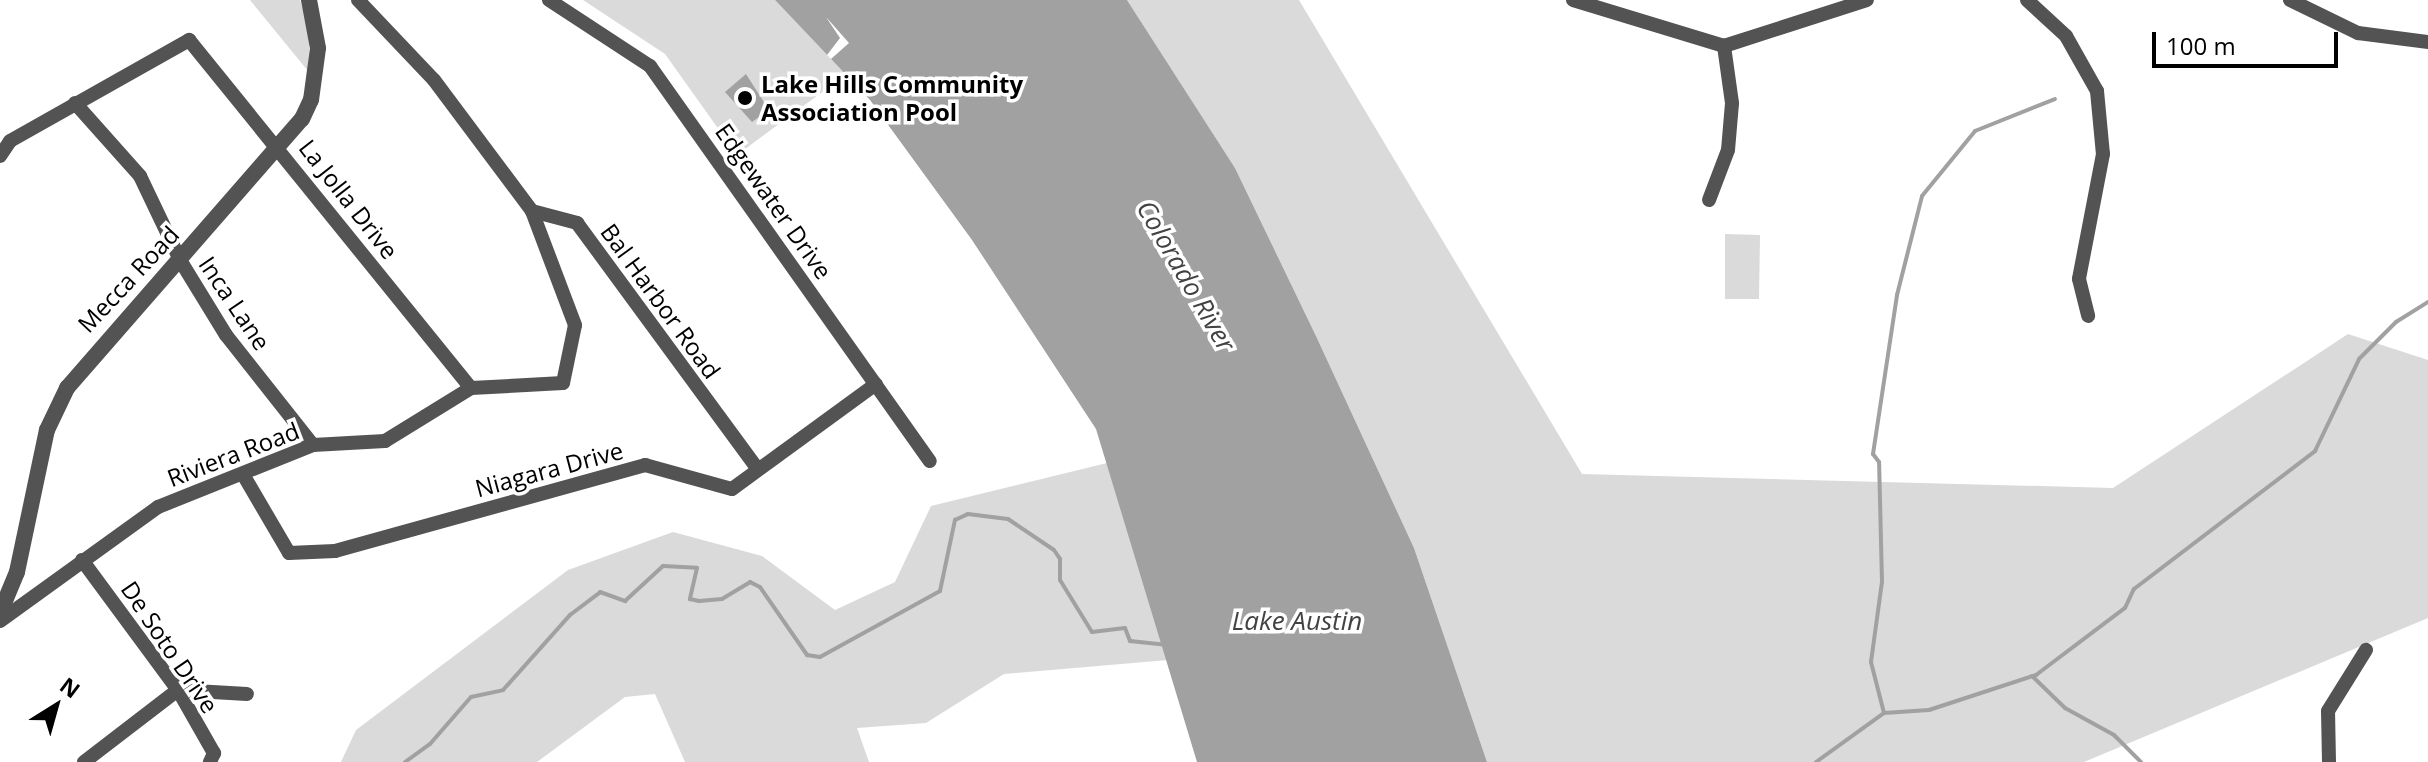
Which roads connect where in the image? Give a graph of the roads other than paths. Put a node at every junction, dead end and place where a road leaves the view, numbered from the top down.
1 (309, 0) edge
2 (358, 0) edge
3 (549, 0) edge
4 (1573, 0) edge
5 (1867, 0) edge
6 (2027, 0) edge
7 (2290, 0) edge
8 (2428, 42) edge
9 (1724, 46) junction
10 (75, 103) junction
11 (281, 147) junction
12 (0, 156) edge
13 (1709, 200) dead end
14 (532, 211) junction
15 (180, 260) junction
16 (2088, 316) dead end
17 (876, 384) junction
18 (471, 388) junction
19 (313, 445) junction
20 (930, 461) dead end
21 (758, 469) junction
22 (244, 476) junction
23 (82, 560) junction
24 (0, 613) edge
25 (0, 621) edge
26 (2366, 650) dead end
27 (178, 690) junction
28 (247, 694) dead end
29 (84, 762) edge
30 (210, 762) edge
31 (2329, 762) edge

1 - 11 street, Mecca Road
2 - 14 street
3 - 17 street, Edgewater Drive
4 - 9 street
5 - 9 street
6 - 16 street
7 - 8 street
9 - 13 street
10 - 11 street, La Jolla Drive
10 - 12 street
10 - 15 street, Inca Lane
11 - 15 street, Mecca Road
11 - 18 street, La Jolla Drive
14 - 18 street, Riviera Road
14 - 21 street, Bal Harbor Road
15 - 19 street, Inca Lane
15 - 24 street, Mecca Road
17 - 20 street, Edgewater Drive
17 - 21 street, Niagara Drive
18 - 19 street, Riviera Road
19 - 22 street, Riviera Road
21 - 22 street, Niagara Drive
22 - 23 street, Riviera Road
23 - 25 street, Riviera Road
23 - 27 street, De Soto Drive
26 - 31 street
27 - 28 street
27 - 29 street
27 - 30 street, De Soto Drive

